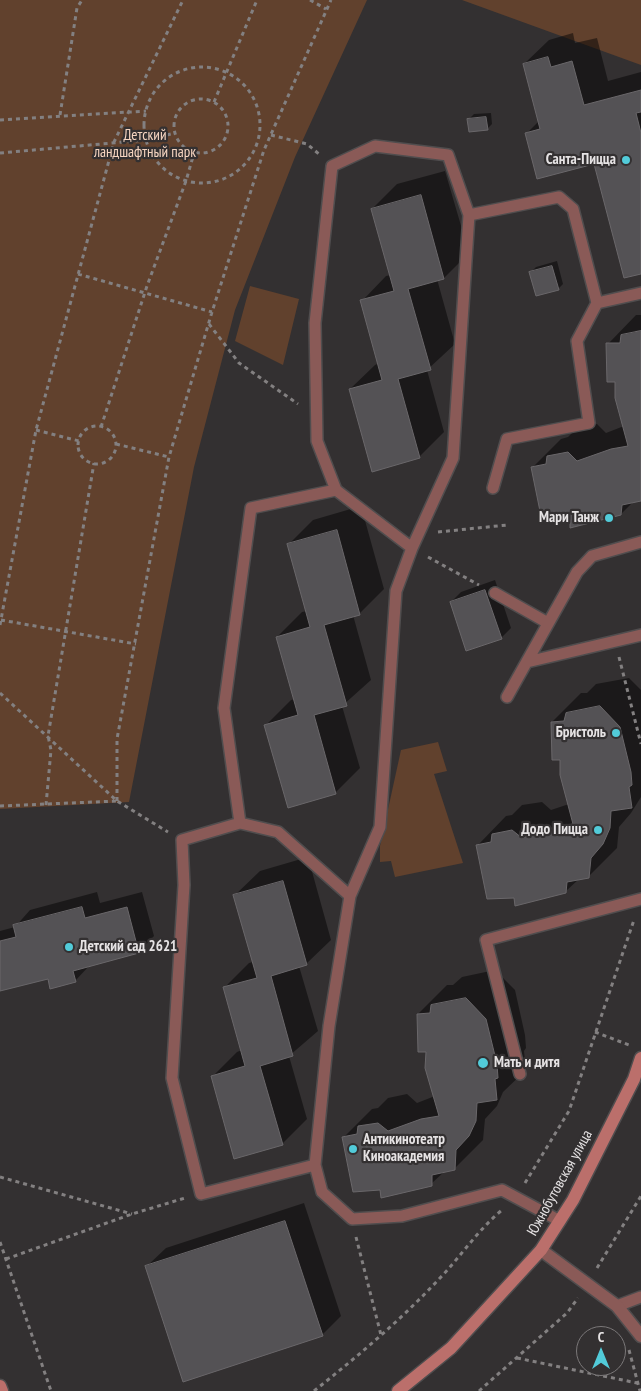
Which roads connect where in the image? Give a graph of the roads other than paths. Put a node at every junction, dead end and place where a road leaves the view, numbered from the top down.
1 (469, 215) junction
2 (641, 293) edge
3 (597, 303) junction
4 (493, 488) dead end
5 (336, 490) junction
6 (641, 542) edge
7 (412, 548) junction
8 (495, 593) road end
9 (548, 623) junction
10 (641, 635) edge
11 (527, 662) junction
12 (507, 697) dead end
13 (240, 823) junction
14 (350, 896) junction
15 (641, 899) edge
16 (641, 1058) edge
17 (520, 1074) dead end
18 (638, 1080) edge
19 (315, 1165) junction
20 (560, 1221) junction
21 (541, 1250) junction
22 (641, 1297) edge
23 (617, 1306) junction
24 (641, 1336) edge
25 (0, 1386) edge
26 (2, 1391) edge
27 (398, 1391) edge

1 - 3 lane
1 - 5 lane
1 - 7 lane
2 - 3 lane
3 - 4 lane
5 - 7 lane
5 - 13 lane
6 - 9 lane
7 - 14 lane
8 - 9 lane
9 - 11 lane
10 - 11 lane
11 - 12 lane
13 - 14 lane
13 - 19 lane
14 - 19 lane
15 - 17 lane
16 - 18 street, Южнобутовская улица
18 - 20 street, Южнобутовская улица
19 - 20 lane
20 - 21 street, Южнобутовская улица
21 - 23 street
21 - 27 street, Южнобутовская улица
22 - 23 lane
23 - 24 street
25 - 26 street

